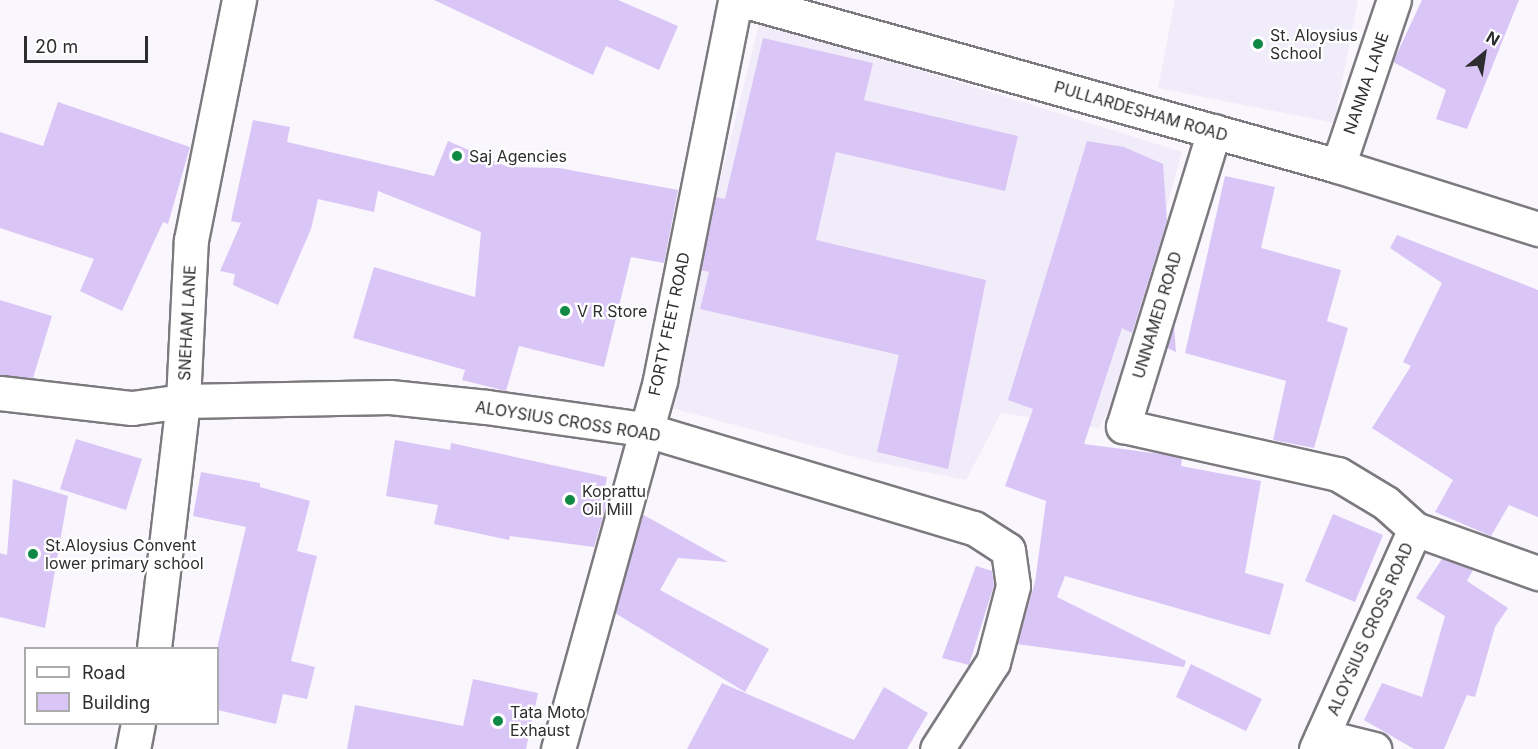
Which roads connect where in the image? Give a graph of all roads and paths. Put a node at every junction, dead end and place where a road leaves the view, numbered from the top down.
1 (239, 0) edge
2 (735, 0) edge
3 (742, 0) edge
4 (1394, 0) edge
5 (1214, 131) junction
6 (1338, 166) junction
7 (1538, 230) edge
8 (0, 393) edge
9 (183, 401) junction
10 (643, 429) junction
11 (1415, 529) junction
12 (1538, 573) edge
13 (154, 647) edge
14 (138, 725) edge
15 (1319, 742) edge
16 (133, 749) edge
17 (558, 749) edge
18 (937, 749) edge
19 (1374, 749) edge

1 - 9 street, SNEHAM LANE
2 - 10 street, FORTY FEET ROAD
3 - 5 street, PULLARDESHAM ROAD
4 - 6 street, NANMA LANE
5 - 6 street, PULLARDESHAM ROAD
5 - 11 street, UNNAMED ROAD
6 - 7 street, PULLARDESHAM ROAD
8 - 9 street, ALOYSIUS CROSS ROAD
9 - 10 street, ALOYSIUS CROSS ROAD
9 - 13 street, SNEHAM LANE
10 - 17 street, FORTY FEET ROAD
10 - 18 street, ALOYSIUS CROSS ROAD
11 - 12 street, ALOYSIUS CROSS ROAD
11 - 15 street, ALOYSIUS CROSS ROAD
14 - 16 street
15 - 19 street

